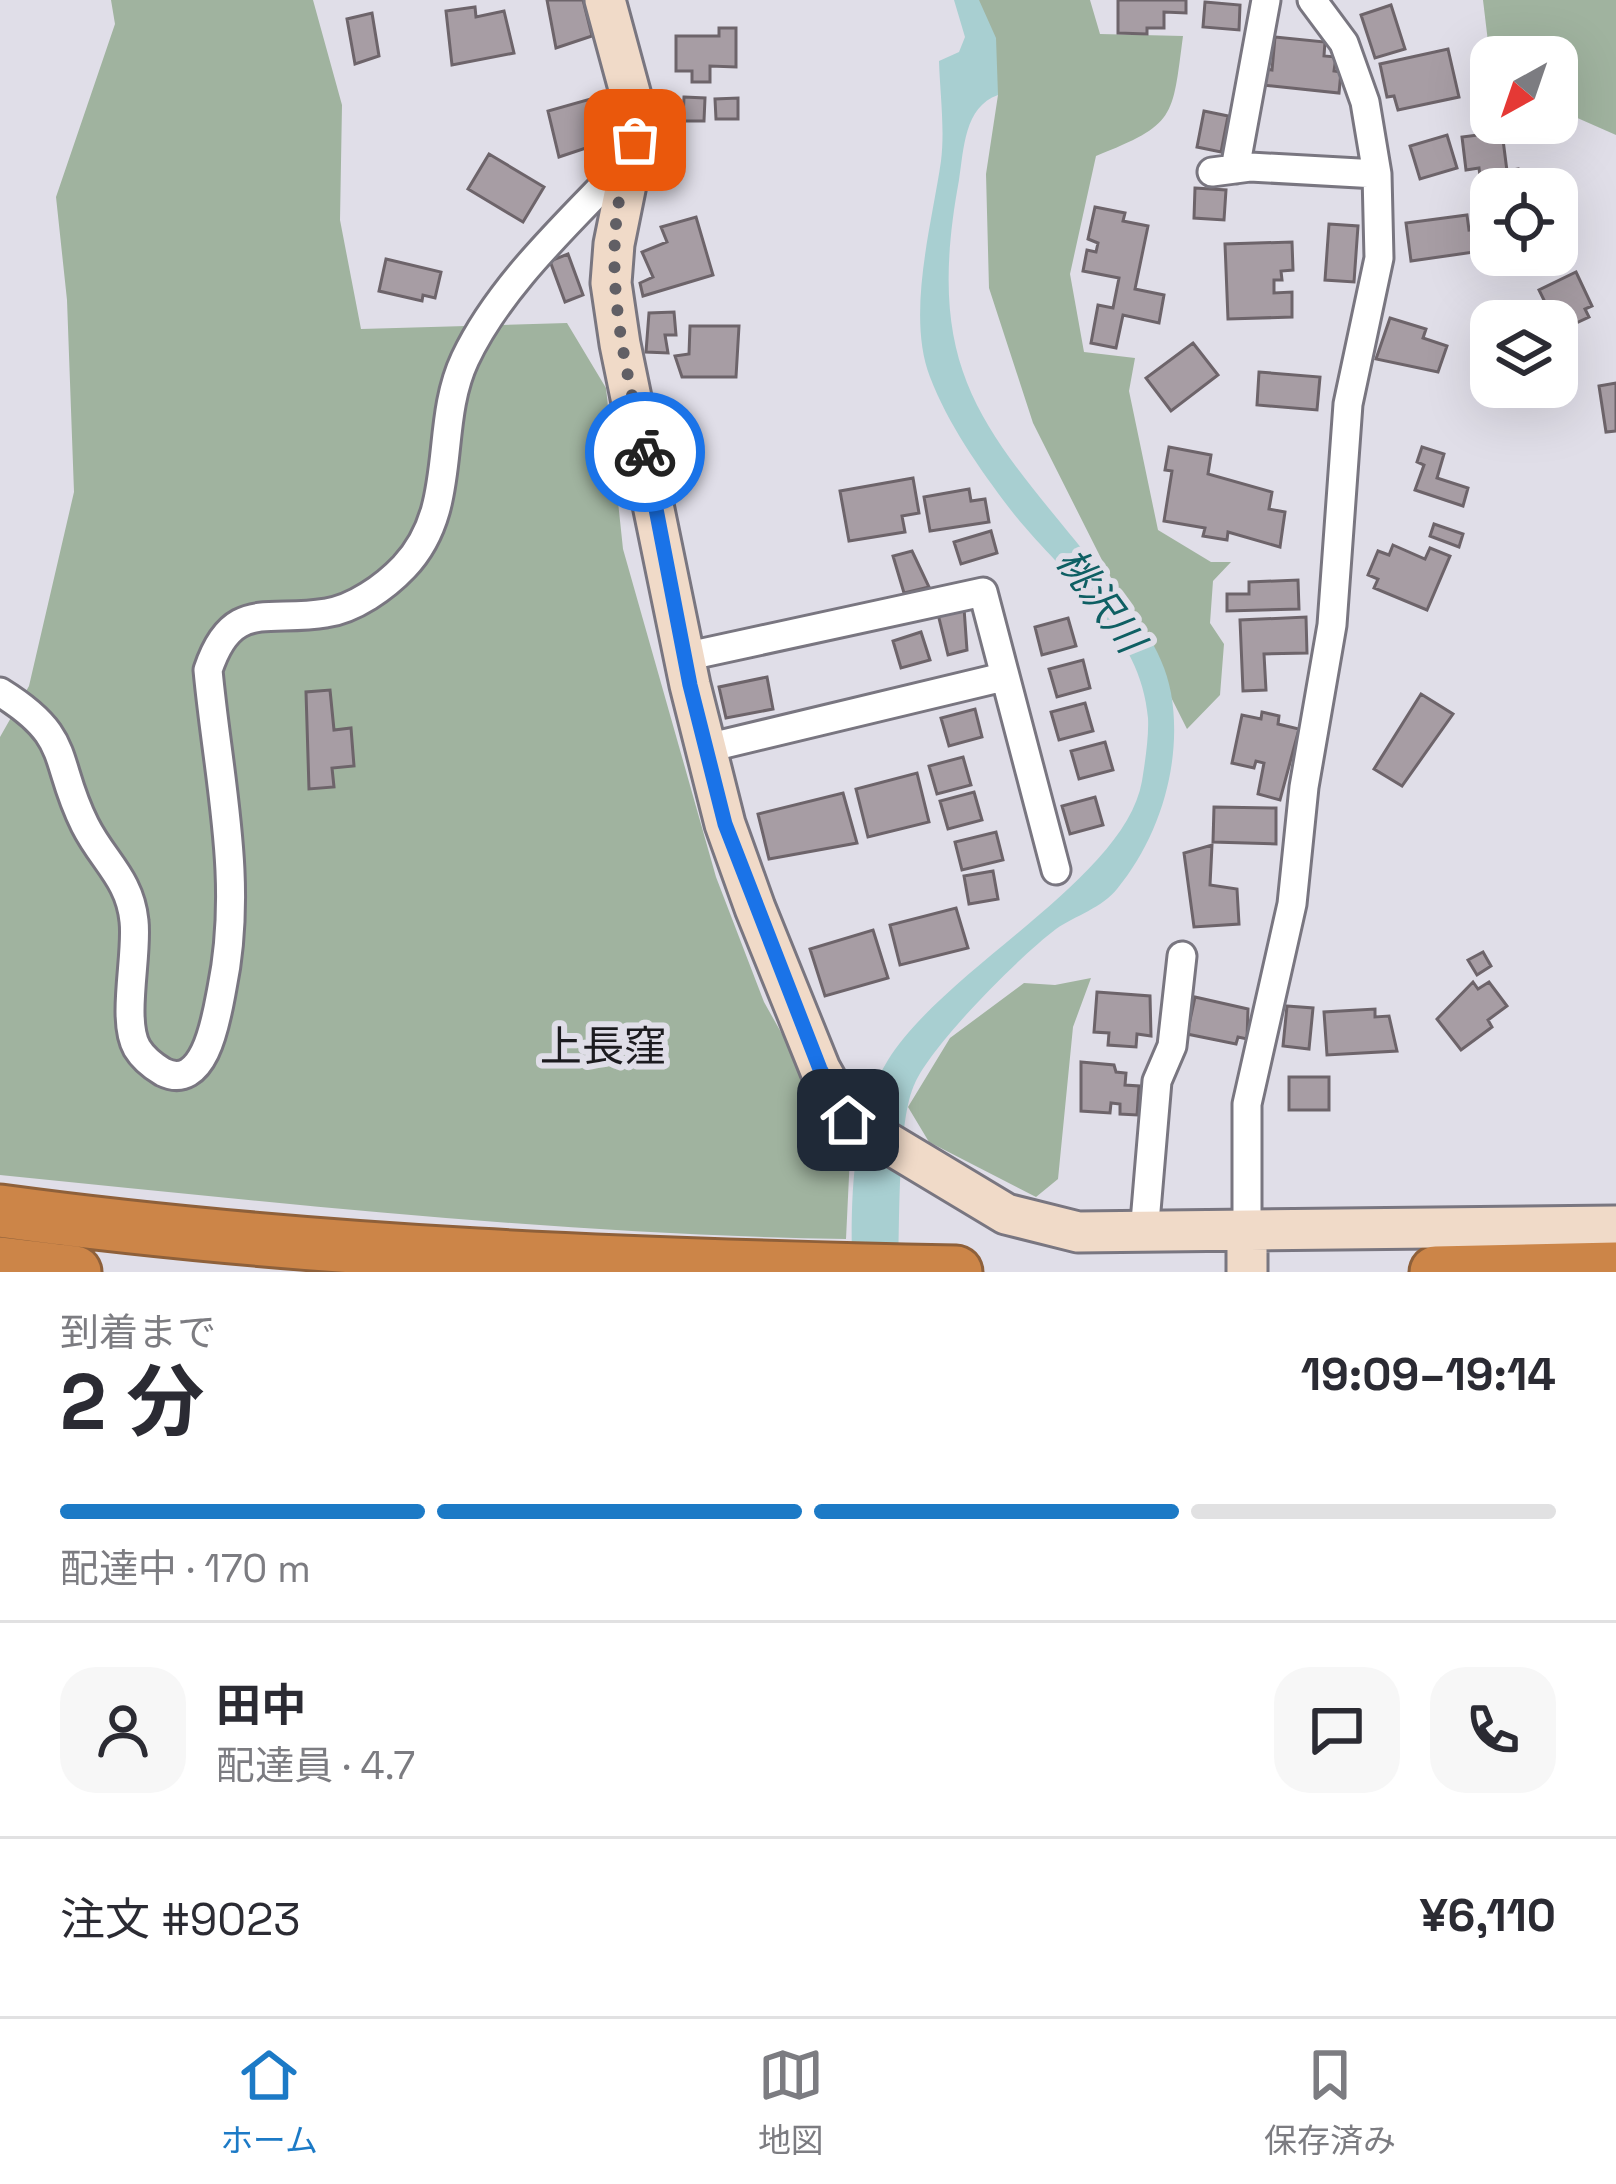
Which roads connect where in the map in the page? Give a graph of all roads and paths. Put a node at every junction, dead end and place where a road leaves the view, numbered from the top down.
1 (605, 0) edge
2 (1266, 0) edge
3 (1312, 0) edge
4 (628, 159) junction
5 (1376, 175) junction
6 (684, 657) junction
7 (1003, 677) junction
8 (0, 692) edge
9 (707, 748) junction
10 (1056, 871) dead end
11 (1182, 956) dead end
12 (0, 1211) edge
13 (1616, 1226) edge
14 (1247, 1232) junction
15 (1144, 1234) junction
16 (0, 1263) edge
17 (1616, 1268) edge
18 (75, 1272) edge
19 (956, 1272) edge
20 (1247, 1272) edge
21 (1436, 1272) edge

1 - 4 street
2 - 5 street
3 - 5 street
4 - 6 street
4 - 8 street
5 - 14 street
6 - 7 street
6 - 9 street
7 - 9 street
7 - 10 street
9 - 15 street
11 - 15 street
12 - 19 highway
13 - 14 street
14 - 15 street
14 - 20 street
16 - 18 highway
17 - 21 highway

